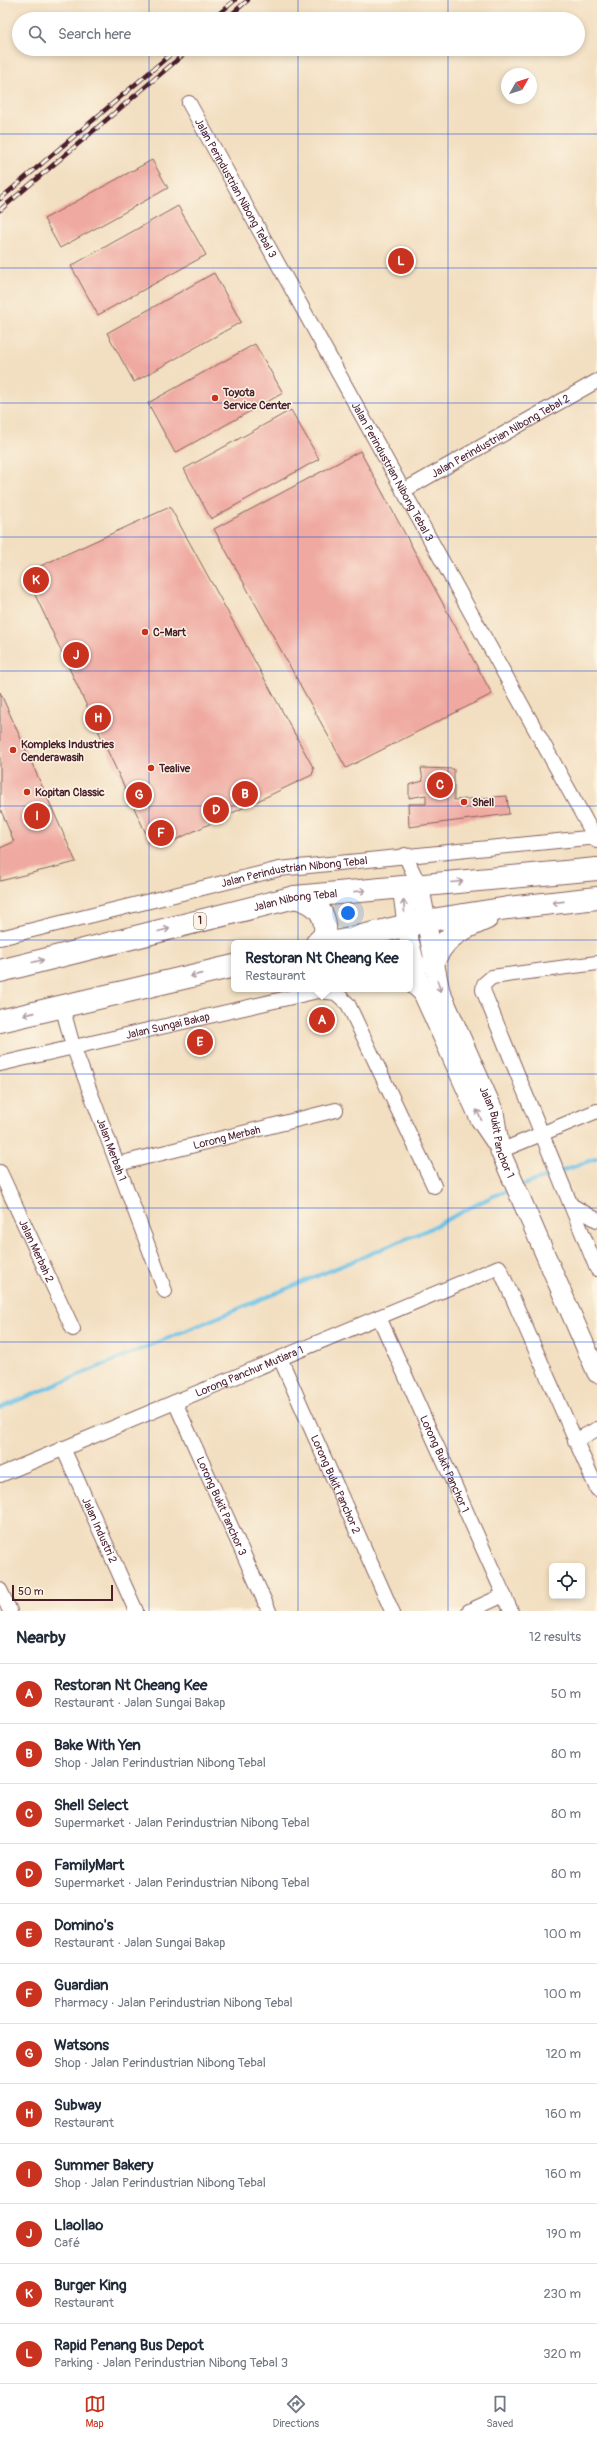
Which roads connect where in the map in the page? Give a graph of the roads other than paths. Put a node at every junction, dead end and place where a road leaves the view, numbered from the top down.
1 (189, 103) dead end
2 (596, 383) edge
3 (404, 491) junction
4 (596, 838) edge
5 (405, 856) junction
6 (597, 868) edge
7 (411, 886) junction
8 (295, 897) junction
9 (597, 898) edge
10 (508, 908) junction
11 (412, 934) edge
12 (0, 938) edge
13 (320, 940) edge
14 (359, 940) edge
15 (413, 951) edge
16 (433, 963) junction
17 (597, 963) edge
18 (231, 967) edge
19 (0, 970) edge
20 (415, 984) edge
21 (314, 992) edge
22 (327, 992) edge
23 (62, 1006) junction
24 (0, 1021) edge
25 (73, 1046) junction
26 (0, 1064) edge
27 (336, 1110) dead end
28 (597, 1111) edge
29 (544, 1140) junction
30 (501, 1151) junction
31 (118, 1164) junction
32 (0, 1172) edge
33 (434, 1186) dead end
34 (571, 1205) junction
35 (597, 1220) edge
36 (597, 1268) edge
37 (165, 1290) dead end
38 (379, 1317) junction
39 (73, 1329) dead end
40 (280, 1358) junction
41 (597, 1373) edge
42 (175, 1402) junction
43 (597, 1430) edge
44 (575, 1440) junction
45 (63, 1448) junction
46 (0, 1475) edge
47 (597, 1490) edge
48 (0, 1590) edge
49 (504, 1595) junction
50 (10, 1611) edge
51 (136, 1611) edge
52 (269, 1611) edge
53 (392, 1611) edge
54 (469, 1611) edge
55 (511, 1611) edge

1 - 3 street, Jalan Perindustrian Nibong Tebal 3
2 - 3 street, Jalan Perindustrian Nibong Tebal 2
3 - 4 street, Jalan Perindustrian Nibong Tebal 3
4 - 5 street, Jalan Perindustrian Nibong Tebal
5 - 7 street
5 - 12 street, Jalan Perindustrian Nibong Tebal
7 -> 6 highway, Jalan Nibong Tebal / 1
8 -> 7 highway, Jalan Nibong Tebal / 1
7 - 11 street, Jalan Bukit Panchor 1
8 - 13 highway
19 -> 8 highway, Jalan Nibong Tebal / 1
9 -> 10 highway
10 - 11 highway
10 - 16 highway
11 - 14 highway
11 - 16 street, Jalan Bukit Panchor 1
15 - 20 street
16 -> 30 street, Jalan Bukit Panchor 1
17 - 29 street
18 -> 23 highway
30 -> 20 street
21 - 25 street, Jalan Sungai Bakap
22 - 33 street, Jalan Sungai Bakap
23 -> 24 highway
23 - 25 street, Jalan Merbah 1
25 - 26 street, Jalan Sungai Bakap
25 - 31 street, Jalan Merbah 1
27 - 31 street, Lorong Merbah
28 - 29 street
29 - 30 street
29 - 34 street
30 - 41 street, Jalan Bukit Panchor 1
31 - 37 street, Jalan Merbah 1
32 - 39 street, Jalan Merbah 2
34 - 35 street
34 - 36 street
38 - 40 street, Lorong Panchur Mutiara 1
38 - 44 street, Lorong Panchur Mutiara 1
38 - 49 street, Lorong Bukit Panchor 1
40 - 42 street, Lorong Panchur Mutiara 1
40 - 53 street, Lorong Bukit Panchor 2
42 - 45 street, Lorong Panchur Mutiara 1
42 - 52 street, Lorong Bukit Panchor 3
43 - 44 street
44 - 47 street
45 - 46 street, Lorong Panchur Mutiara 1
45 - 51 street, Jalan Industri 2
48 - 50 street
49 - 54 street
49 - 55 street, Lorong Bukit Panchor 1

